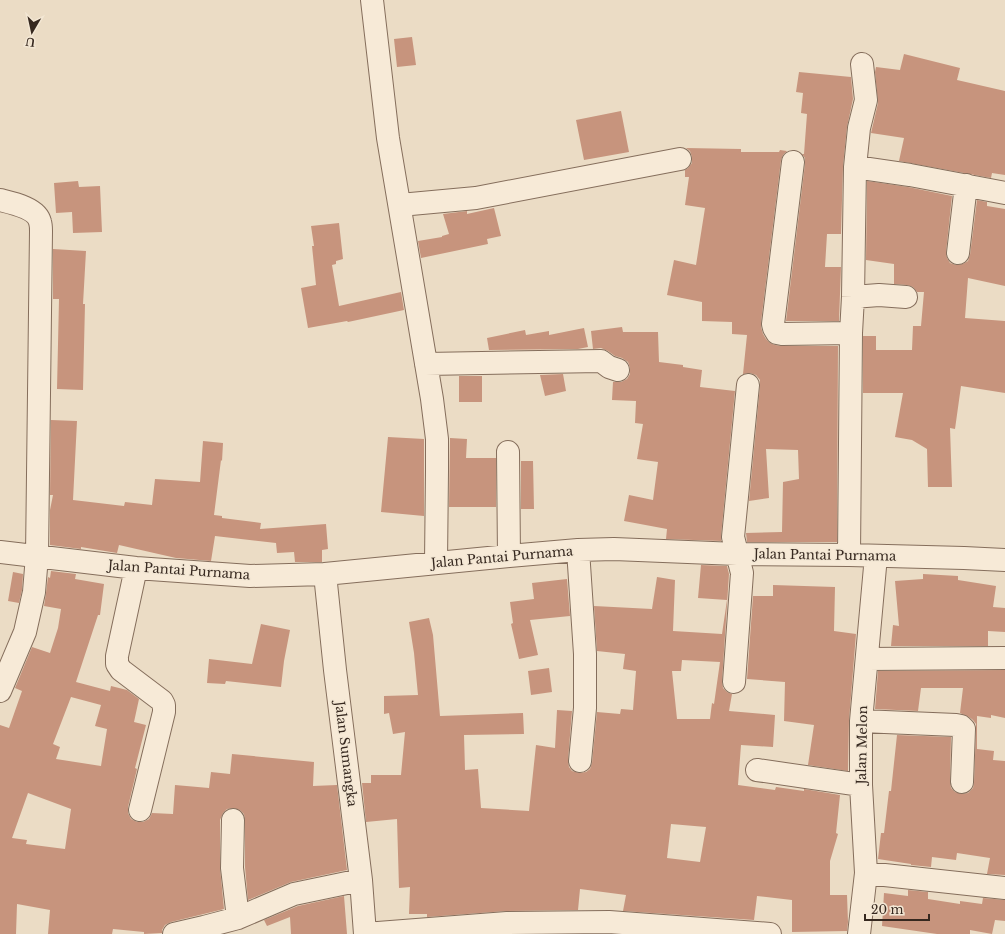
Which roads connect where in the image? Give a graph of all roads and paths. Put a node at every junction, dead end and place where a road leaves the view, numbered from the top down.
1 (372, 0) edge
2 (862, 64) dead end
3 (680, 159) dead end
4 (793, 162) dead end
5 (855, 167) junction
6 (966, 185) junction
7 (1005, 193) edge
8 (0, 200) edge
9 (400, 205) junction
10 (958, 253) dead end
11 (853, 297) junction
12 (906, 297) dead end
13 (851, 333) junction
14 (426, 364) junction
15 (618, 370) dead end
16 (748, 385) dead end
17 (508, 452) dead end
18 (578, 550) junction
19 (0, 552) edge
20 (737, 554) junction
21 (849, 555) junction
22 (37, 556) junction
23 (509, 556) junction
24 (876, 556) junction
25 (1005, 560) edge
26 (436, 562) junction
27 (136, 568) junction
28 (325, 574) junction
29 (867, 658) junction
30 (1005, 658) edge
31 (734, 682) dead end
32 (0, 691) edge
33 (861, 721) junction
34 (580, 761) dead end
35 (757, 770) dead end
36 (962, 782) dead end
37 (861, 785) junction
38 (140, 810) dead end
39 (233, 820) dead end
40 (866, 873) junction
41 (361, 880) junction
42 (1005, 888) edge
43 (238, 918) junction
44 (174, 934) edge
45 (365, 934) edge
46 (770, 934) edge
47 (859, 934) edge

1 - 9 street
2 - 5 street
3 - 9 street
4 - 13 street
5 - 6 street
5 - 11 street
6 - 7 street
6 - 10 street
8 - 22 street
9 - 14 street
11 - 12 street
11 - 13 street
13 - 21 street
14 - 15 street
14 - 26 street
16 - 20 street
17 - 23 street
18 - 20 street, Jalan Pantai Purnama
18 - 23 street, Jalan Pantai Purnama
18 - 34 street
19 - 22 street, Jalan Pantai Purnama
20 - 21 street, Jalan Pantai Purnama
20 - 31 street
21 - 24 street, Jalan Pantai Purnama
22 - 27 street, Jalan Pantai Purnama
22 - 32 street
23 - 26 street, Jalan Pantai Purnama
24 - 25 street, Jalan Pantai Purnama
24 - 29 street, Jalan Melon
26 - 28 street, Jalan Pantai Purnama
27 - 28 street, Jalan Pantai Purnama
27 - 38 street
28 - 41 street, Jalan Sumangka
29 - 30 street
29 - 33 street, Jalan Melon
33 - 36 street
33 - 37 street, Jalan Melon
35 - 37 street
37 - 40 street, Jalan Melon
39 - 43 street
40 - 42 street
40 - 47 street, Jalan Melon
41 - 43 street
41 - 45 street, Jalan Sumangka
43 - 44 street
45 - 46 street

